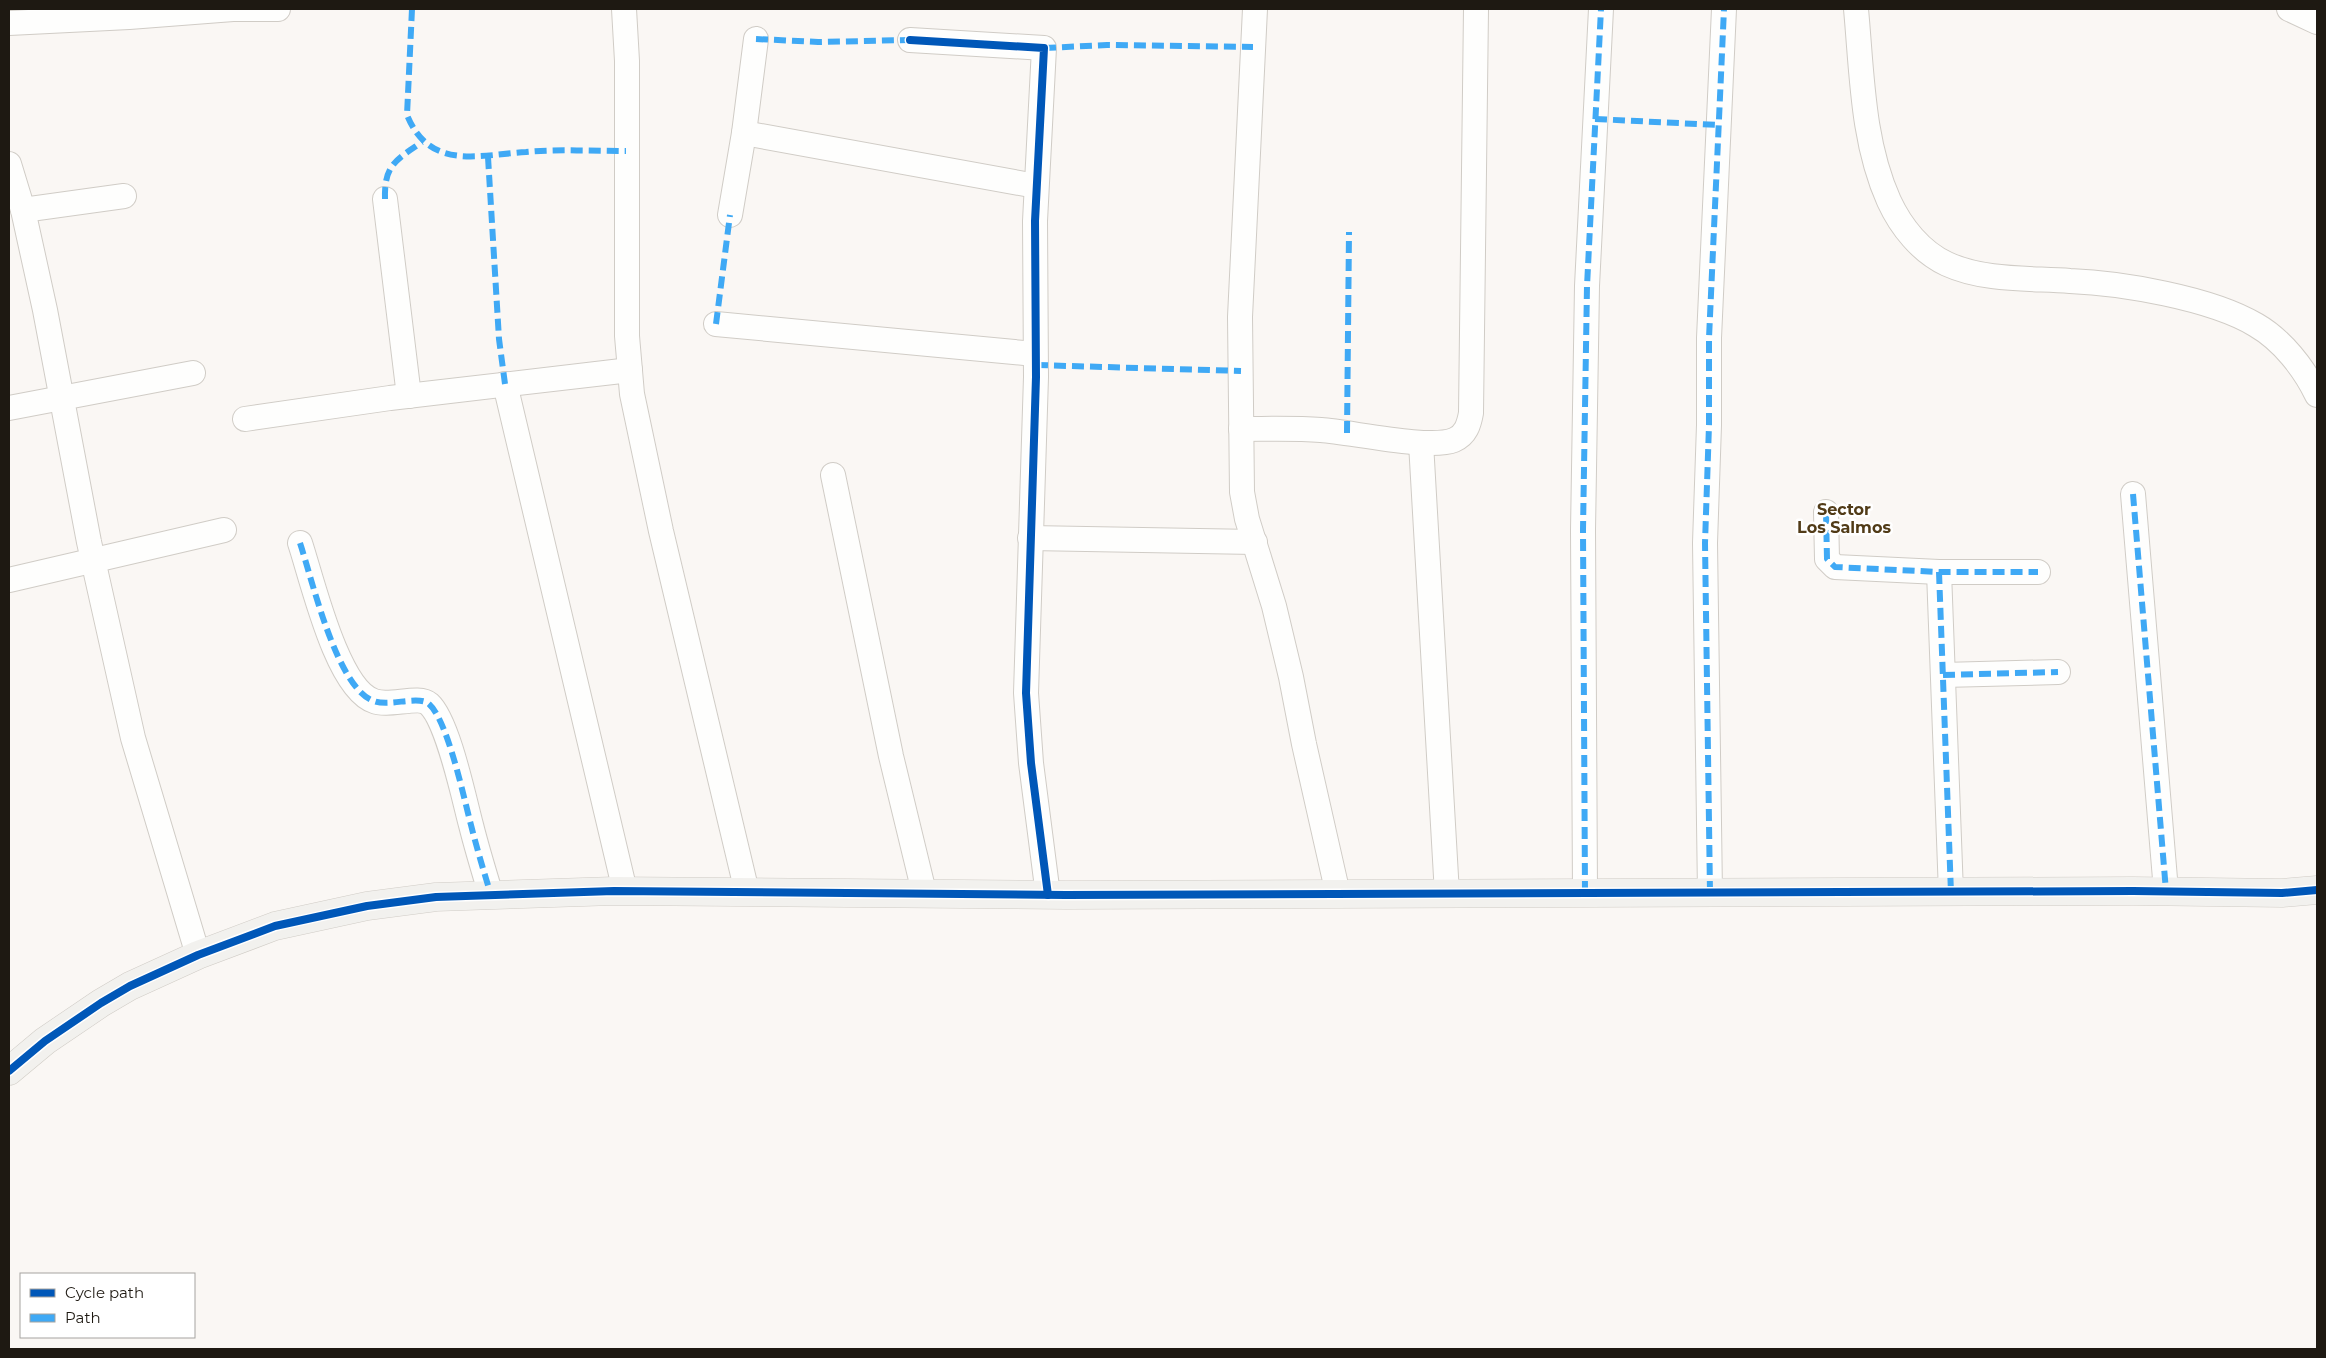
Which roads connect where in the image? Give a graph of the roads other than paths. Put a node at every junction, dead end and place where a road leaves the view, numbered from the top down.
1 (278, 9) edge
2 (624, 9) edge
3 (1255, 9) edge
4 (1476, 9) edge
5 (1601, 9) edge
6 (1724, 9) edge
7 (1856, 9) edge
8 (2289, 9) edge
9 (2317, 22) edge
10 (9, 23) edge
11 (756, 39) dead end
12 (910, 40) dead end
13 (744, 133) junction
14 (9, 164) edge
15 (1036, 186) junction
16 (124, 196) dead end
17 (385, 199) dead end
18 (23, 210) junction
19 (730, 215) dead end
20 (716, 324) dead end
21 (1035, 354) junction
22 (630, 370) junction
23 (193, 373) dead end
24 (504, 384) junction
25 (2317, 395) edge
26 (410, 396) junction
27 (62, 398) junction
28 (9, 408) edge
29 (245, 419) dead end
30 (1241, 429) junction
31 (1422, 443) junction
32 (833, 475) dead end
33 (2133, 494) dead end
34 (1826, 512) dead end
35 (224, 530) dead end
36 (1030, 538) junction
37 (1255, 542) junction
38 (300, 543) dead end
39 (93, 560) junction
40 (1939, 572) junction
41 (2038, 572) dead end
42 (9, 580) edge
43 (2058, 672) dead end
44 (1943, 675) junction
45 (2317, 890) edge
46 (624, 891) junction
47 (2166, 891) junction
48 (747, 892) junction
49 (924, 892) junction
50 (1951, 892) junction
51 (1585, 893) junction
52 (1710, 893) junction
53 (1338, 894) junction
54 (1447, 894) junction
55 (491, 895) junction
56 (1048, 895) junction
57 (198, 955) junction
58 (9, 1071) edge

1 - 10 street
2 - 22 street
3 - 30 street
4 - 31 street
5 - 51 street
6 - 52 street
7 - 25 street
8 - 9 street
11 - 13 street
12 - 15 street
13 - 15 street
13 - 19 street
14 - 18 street
15 - 21 street
16 - 18 street
17 - 26 street
18 - 27 street
20 - 21 street
21 - 36 street
22 - 24 street
22 - 48 street
23 - 27 street
24 - 26 street
24 - 46 street
26 - 29 street
27 - 28 street
27 - 39 street
30 - 31 street
30 - 37 street
31 - 54 street
32 - 49 street
33 - 47 street
34 - 40 street
35 - 39 street
36 - 37 street
36 - 56 street
37 - 53 street
38 - 55 street
39 - 42 street
39 - 57 street
40 - 41 street
40 - 44 street
43 - 44 street
44 - 50 street
45 - 47 street
46 - 48 street
46 - 55 street
47 - 50 street
48 - 49 street
49 - 56 street
50 - 52 street
51 - 52 street
51 - 54 street
53 - 54 street
53 - 56 street
55 - 57 street
57 - 58 street

